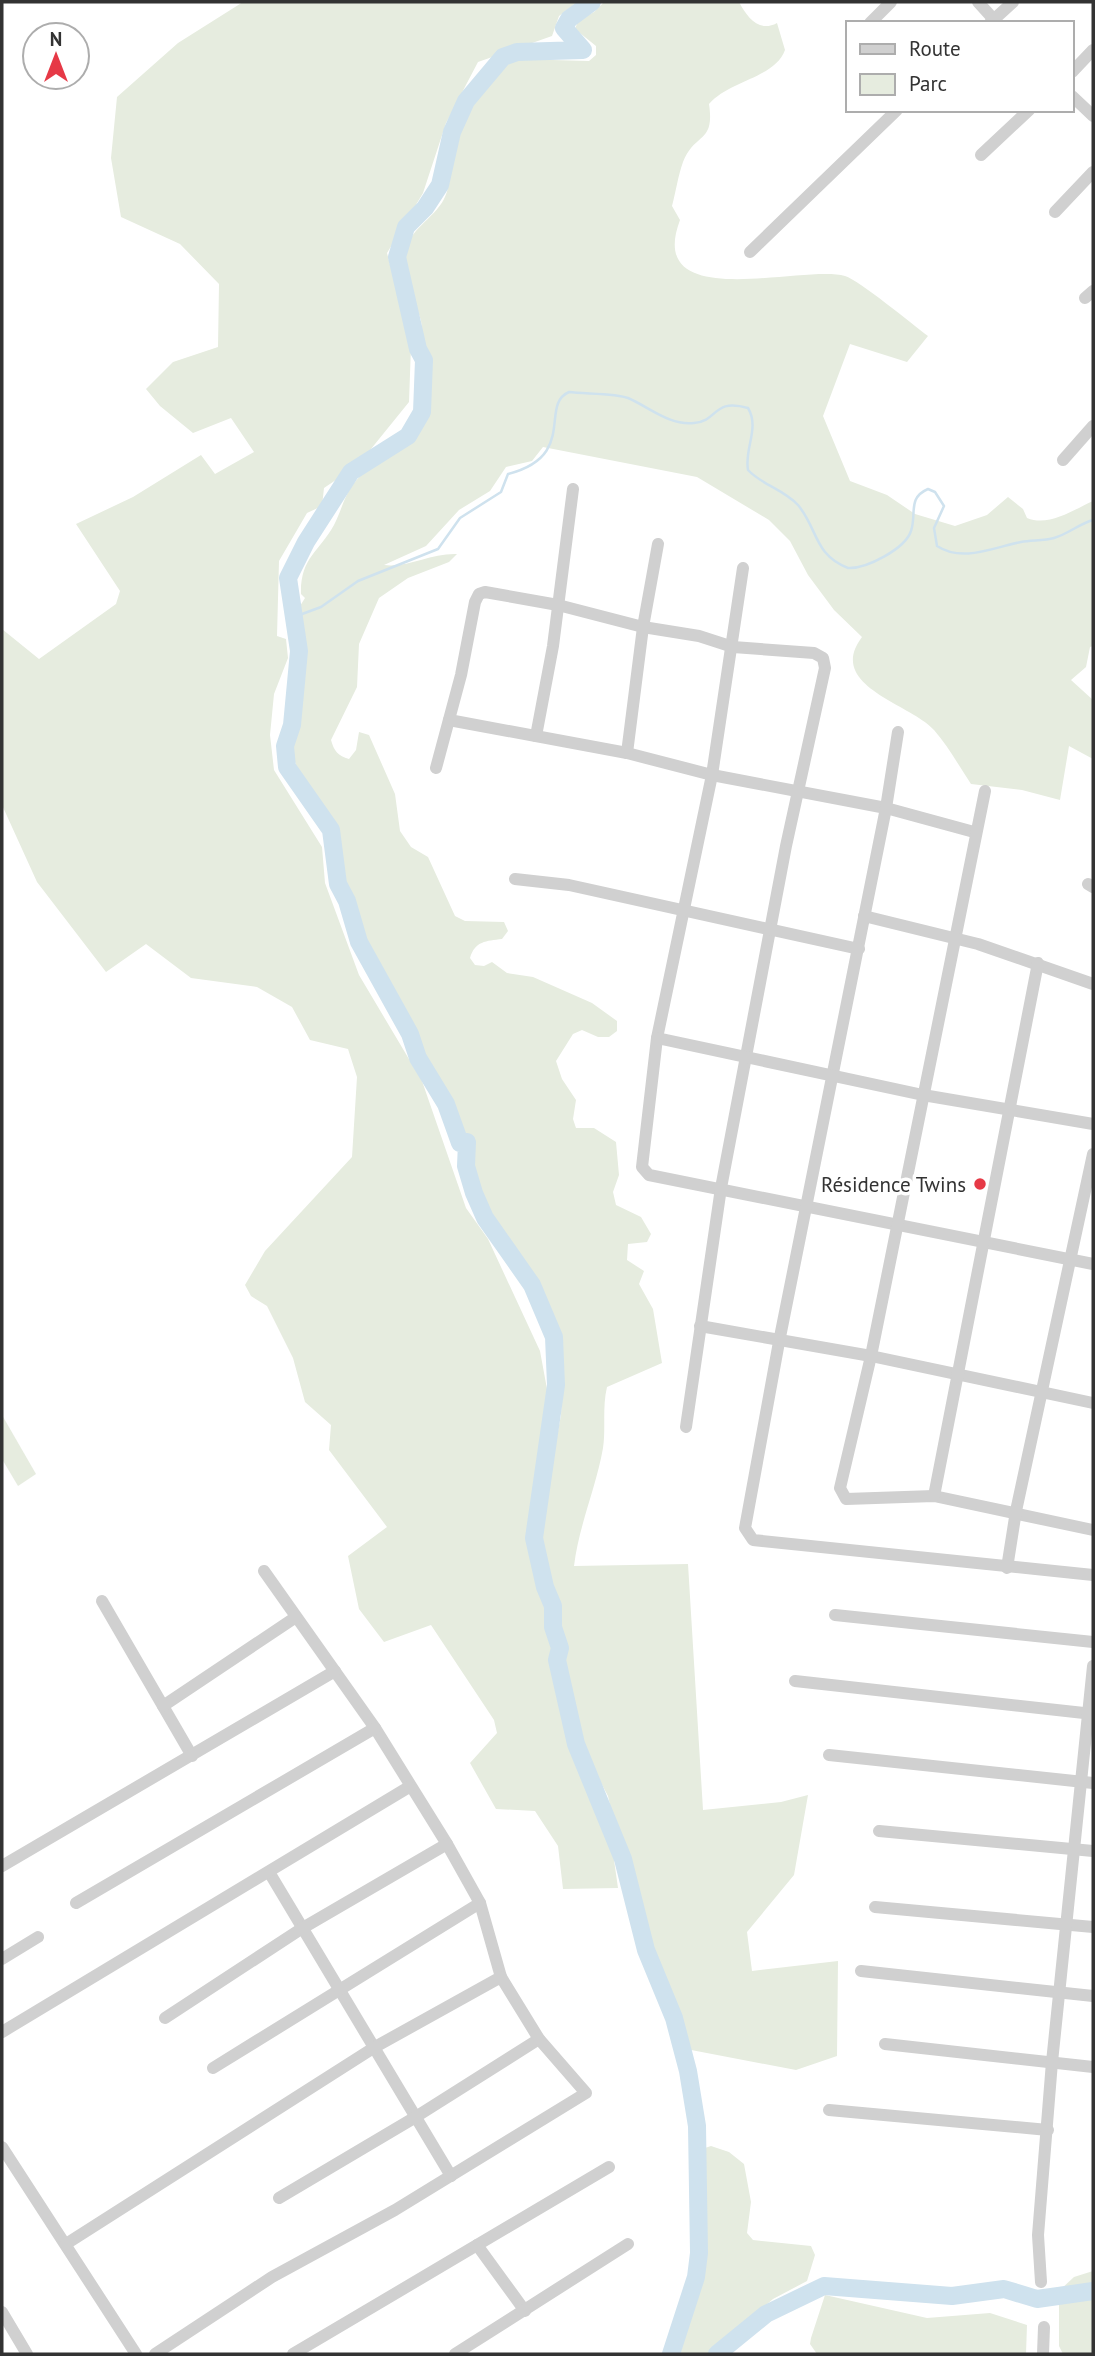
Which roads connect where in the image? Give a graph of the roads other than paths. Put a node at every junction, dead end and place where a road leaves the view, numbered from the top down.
1 (891, 2) edge
2 (978, 2) edge
3 (1013, 2) edge
4 (872, 21) edge
5 (992, 21) edge
6 (994, 21) edge
7 (1093, 50) edge
8 (1074, 70) edge
9 (1074, 98) edge
10 (895, 112) edge
11 (1027, 112) edge
12 (1093, 116) edge
13 (981, 155) dead end
14 (1093, 172) edge
15 (1055, 212) dead end
16 (750, 252) dead end
17 (1093, 426) edge
18 (1063, 460) dead end
19 (573, 489) dead end
20 (658, 544) dead end
21 (743, 568) dead end
22 (558, 605) junction
23 (643, 627) junction
24 (733, 647) junction
25 (449, 720) junction
26 (898, 732) dead end
27 (537, 736) junction
28 (627, 754) junction
29 (436, 768) dead end
30 (712, 775) junction
31 (985, 791) dead end
32 (800, 792) junction
33 (887, 808) junction
34 (974, 832) junction
35 (515, 878) dead end
36 (682, 911) junction
37 (864, 915) junction
38 (771, 928) junction
39 (953, 937) junction
40 (859, 949) junction
41 (1038, 963) junction
42 (1093, 984) edge
43 (657, 1038) junction
44 (746, 1055) junction
45 (833, 1075) junction
46 (923, 1095) junction
47 (1012, 1110) junction
48 (1093, 1124) edge
49 (1093, 1154) edge
50 (721, 1188) junction
51 (807, 1206) junction
52 (895, 1227) junction
53 (984, 1243) junction
54 (1072, 1261) junction
55 (1093, 1264) edge
56 (700, 1326) junction
57 (779, 1342) junction
58 (871, 1356) junction
59 (960, 1375) junction
60 (1043, 1394) junction
61 (1093, 1403) edge
62 (686, 1427) dead end
63 (934, 1496) junction
64 (1016, 1511) junction
65 (1093, 1530) edge
66 (1007, 1568) junction
67 (264, 1572) dead end
68 (1093, 1575) edge
69 (102, 1601) dead end
70 (835, 1615) dead end
71 (296, 1617) junction
72 (1093, 1642) edge
73 (1093, 1666) edge
74 (335, 1671) junction
75 (795, 1681) dead end
76 (163, 1706) junction
77 (1090, 1714) edge
78 (375, 1728) junction
79 (829, 1755) dead end
80 (192, 1756) junction
81 (1080, 1781) junction
82 (1093, 1783) edge
83 (410, 1787) junction
84 (879, 1831) dead end
85 (447, 1844) junction
86 (1072, 1848) junction
87 (1093, 1851) edge
88 (2, 1866) edge
89 (270, 1872) junction
90 (76, 1902) dead end
91 (480, 1903) junction
92 (875, 1907) dead end
93 (1066, 1924) junction
94 (1093, 1927) edge
95 (301, 1929) junction
96 (38, 1937) dead end
97 (2, 1959) edge
98 (861, 1971) dead end
99 (501, 1977) junction
100 (340, 1992) junction
101 (1059, 1993) junction
102 (1093, 1996) edge
103 (165, 2018) dead end
104 (2, 2032) edge
105 (540, 2039) junction
106 (885, 2044) dead end
107 (375, 2047) junction
108 (1052, 2062) junction
109 (1093, 2067) edge
110 (213, 2068) dead end
111 (829, 2110) dead end
112 (414, 2118) junction
113 (1048, 2130) junction
114 (2, 2147) edge
115 (609, 2167) dead end
116 (451, 2176) junction
117 (279, 2198) dead end
118 (66, 2244) junction
119 (628, 2244) dead end
120 (477, 2245) junction
121 (1041, 2282) dead end
122 (525, 2311) junction
123 (2, 2312) edge
124 (1044, 2327) dead end
125 (27, 2354) edge
126 (136, 2354) edge
127 (155, 2354) edge
128 (293, 2354) edge
129 (455, 2354) edge
130 (1043, 2354) edge

1 - 4 street
2 - 5 street
3 - 6 street
7 - 8 street
9 - 12 street
10 - 16 street
11 - 13 street
14 - 15 street
17 - 18 street
19 - 22 street
20 - 23 street
21 - 24 street
22 - 23 street
22 - 25 street
22 - 27 street
23 - 24 street
23 - 28 street
24 - 30 street
24 - 32 street
25 - 27 street
25 - 29 street
26 - 33 street
27 - 28 street
28 - 30 street
30 - 32 street
30 - 36 street
31 - 34 street
32 - 33 street
32 - 38 street
33 - 34 street
33 - 37 street
34 - 39 street
35 - 36 street
36 - 38 street
36 - 43 street
37 - 39 street
37 - 40 street
38 - 40 street
38 - 44 street
39 - 41 street
39 - 46 street
40 - 45 street
41 - 42 street
41 - 47 street
43 - 44 street
43 - 50 street
44 - 45 street
44 - 50 street
45 - 46 street
45 - 51 street
46 - 47 street
46 - 52 street
47 - 48 street
47 - 53 street
49 - 54 street
50 - 51 street
50 - 56 street
51 - 52 street
51 - 57 street
52 - 53 street
52 - 58 street
53 - 54 street
53 - 59 street
54 - 55 street
54 - 60 street
56 - 57 street
56 - 62 street
57 - 58 street
57 - 66 street
58 - 59 street
58 - 63 street
59 - 60 street
59 - 63 street
60 - 61 street
60 - 64 street
63 - 64 street
64 - 65 street
64 - 66 street
66 - 68 street
67 - 71 street
69 - 76 street
70 - 72 street
71 - 74 street
71 - 76 street
73 - 77 street
74 - 78 street
74 - 80 street
75 - 77 street
76 - 80 street
77 - 81 street
78 - 83 street
78 - 90 street
79 - 81 street
80 - 88 street
81 - 82 street
81 - 86 street
83 - 85 street
83 - 89 street
84 - 86 street
85 - 91 street
85 - 95 street
86 - 87 street
86 - 93 street
89 - 95 street
89 - 104 street
91 - 99 street
91 - 100 street
92 - 93 street
93 - 94 street
93 - 101 street
95 - 100 street
95 - 103 street
96 - 97 street
98 - 101 street
99 - 105 street
99 - 107 street
100 - 107 street
100 - 110 street
101 - 102 street
101 - 108 street
105 - 112 street
105 - 116 street
106 - 108 street
107 - 112 street
107 - 118 street
108 - 109 street
108 - 113 street
111 - 113 street
112 - 116 street
112 - 117 street
113 - 121 street
114 - 118 street
115 - 120 street
116 - 127 street
118 - 126 street
119 - 122 street
120 - 122 street
120 - 128 street
122 - 129 street
123 - 125 street
124 - 130 street

